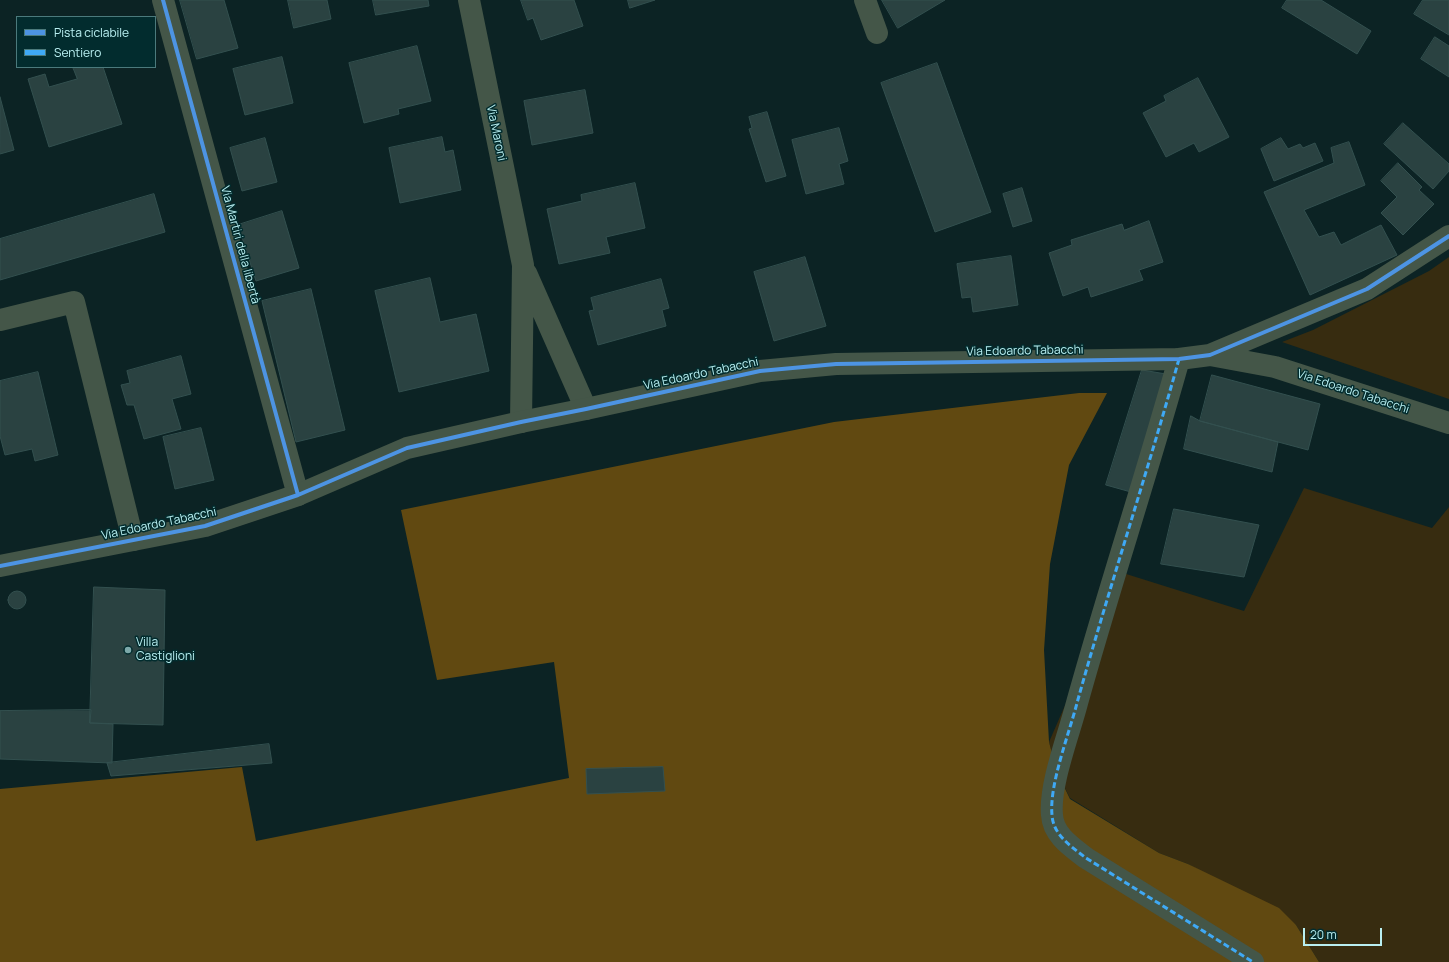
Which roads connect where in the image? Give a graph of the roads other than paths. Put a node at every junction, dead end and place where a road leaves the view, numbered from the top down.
1 (163, 0) edge
2 (468, 0) edge
3 (865, 0) edge
4 (877, 32) dead end
5 (1449, 236) edge
6 (523, 266) junction
7 (0, 320) edge
8 (1210, 355) junction
9 (1179, 359) junction
10 (586, 409) junction
11 (521, 422) junction
12 (1449, 423) edge
13 (298, 495) junction
14 (133, 540) junction
15 (0, 566) edge
16 (1252, 962) edge

1 - 13 street, Via Martiri della libertà
2 - 6 street, Via Maroni
3 - 4 street
5 - 8 street, Via Edoardo Tabacchi
6 - 10 street, Via Maroni
6 - 11 street, Via Maroni
7 - 14 street
8 - 9 street, Via Edoardo Tabacchi
8 - 12 street, Via Edoardo Tabacchi
9 - 10 street, Via Edoardo Tabacchi
9 - 16 street
10 - 11 street, Via Edoardo Tabacchi
11 - 13 street, Via Edoardo Tabacchi
13 - 14 street, Via Edoardo Tabacchi
14 - 15 street, Via Edoardo Tabacchi

